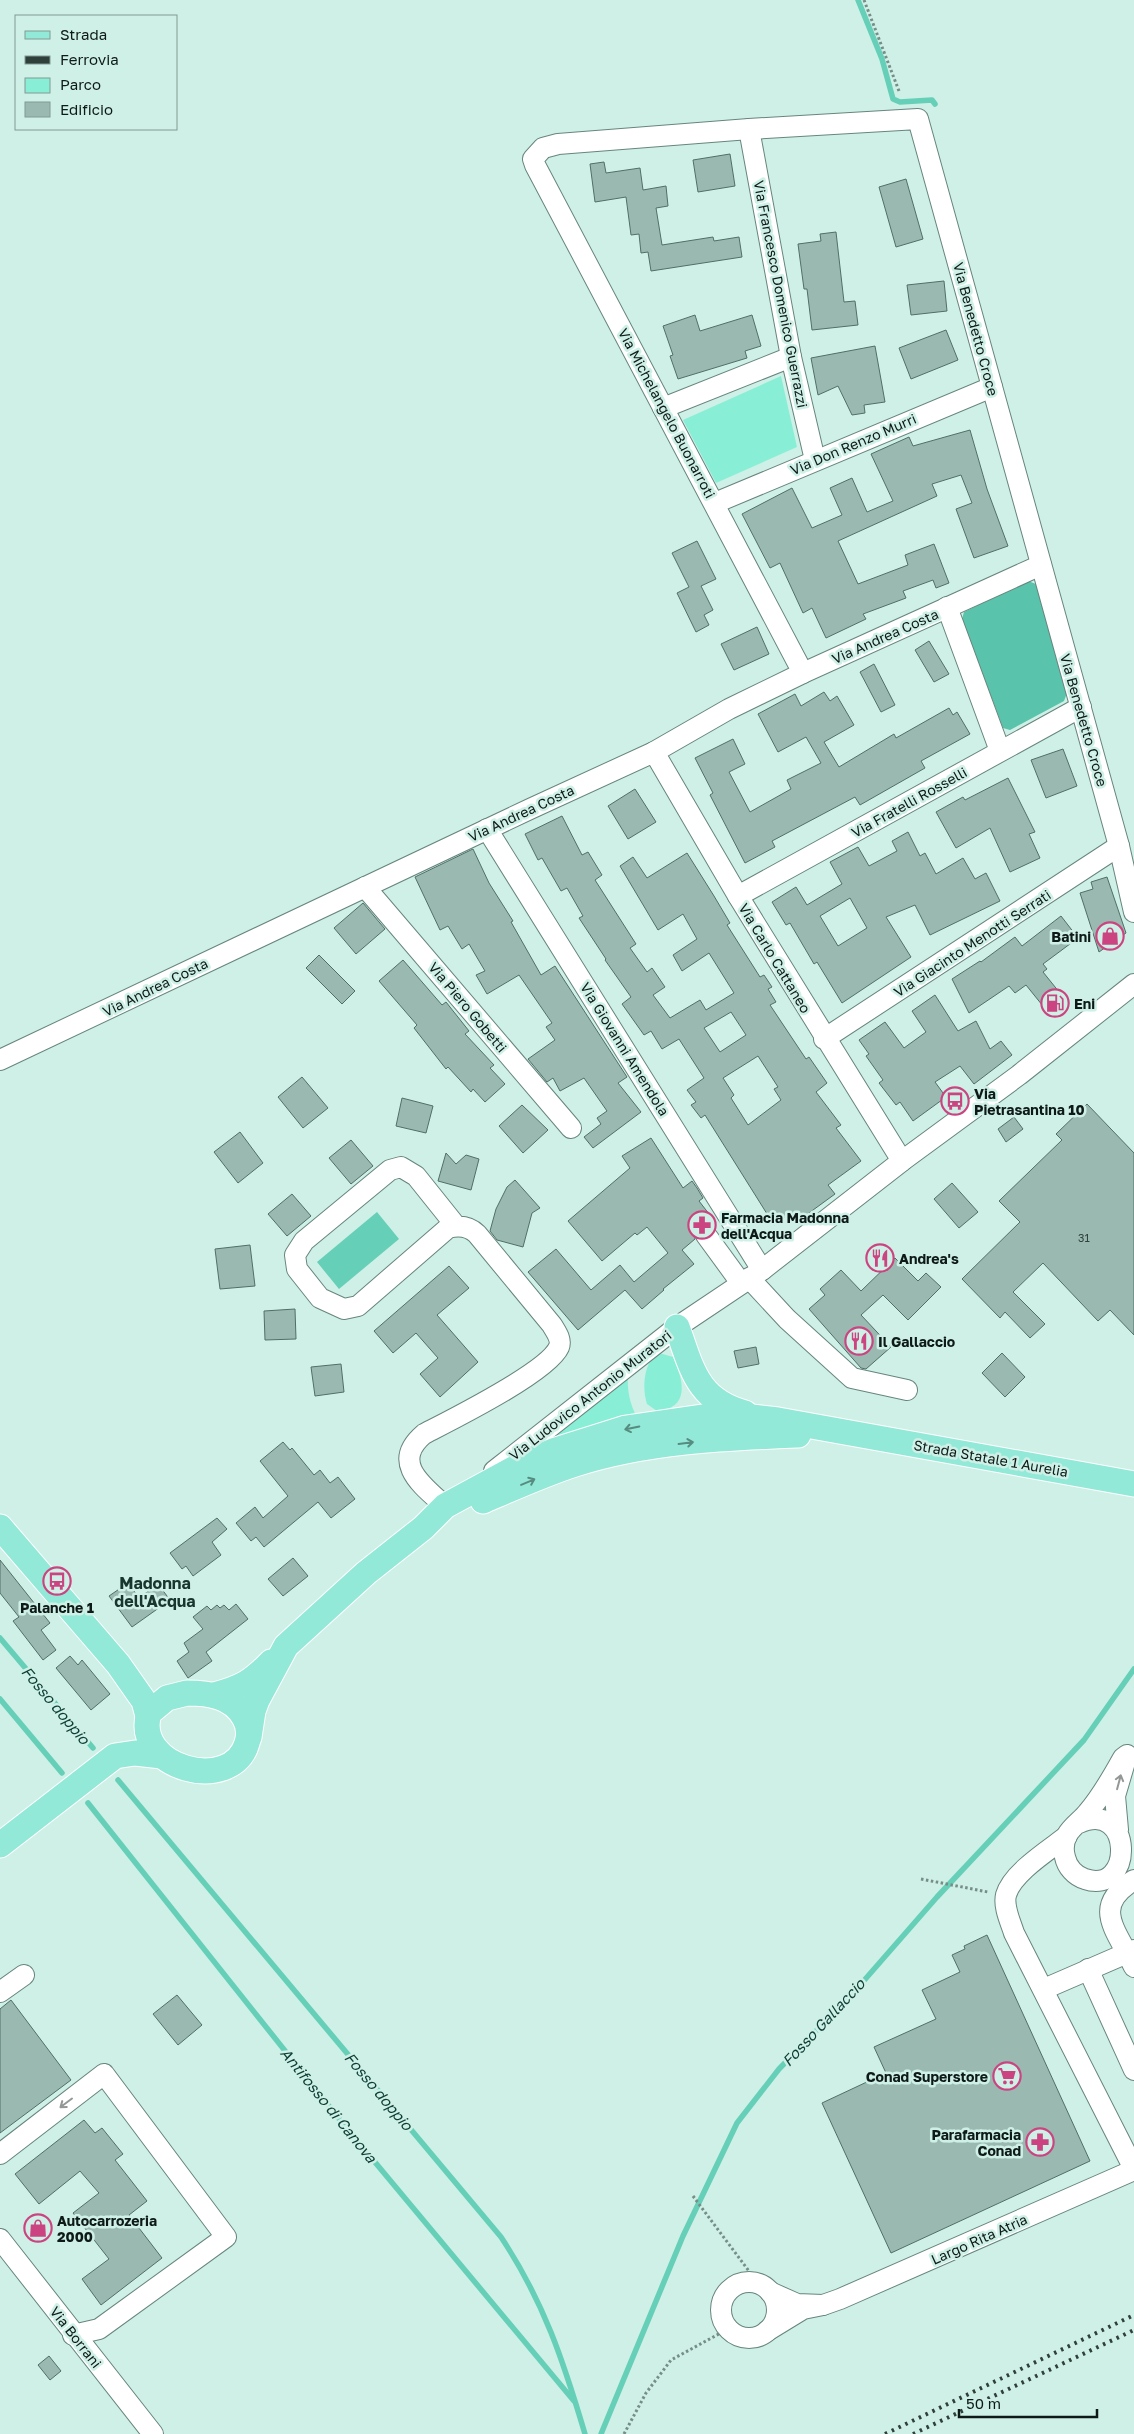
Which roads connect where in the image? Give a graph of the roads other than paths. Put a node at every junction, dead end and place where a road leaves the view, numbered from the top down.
1 (748, 128) junction
2 (536, 154) joint
3 (791, 357) junction
4 (992, 386) junction
5 (663, 408) junction
6 (815, 460) junction
7 (715, 504) junction
8 (1041, 565) junction
9 (947, 607) junction
10 (804, 673) junction
11 (1081, 707) junction
12 (1000, 751) junction
13 (654, 752) junction
14 (487, 829) junction
15 (1119, 846) junction
16 (365, 887) junction
17 (738, 896) junction
18 (1134, 912) edge
19 (1134, 984) edge
20 (824, 1039) junction
21 (0, 1060) edge
22 (571, 1128) dead end
23 (902, 1161) junction
24 (456, 1226) junction
25 (706, 1235) dead end
26 (745, 1281) junction
27 (677, 1327) junction
28 (907, 1390) dead end
29 (767, 1419) junction
30 (848, 1434) junction
31 (1134, 1484) edge
32 (450, 1504) junction
33 (0, 1527) edge
34 (376, 1565) junction
35 (286, 1646) junction
36 (130, 1679) junction
37 (214, 1695) junction
38 (174, 1696) junction
39 (147, 1720) junction
40 (249, 1737) junction
41 (1131, 1751) edge
42 (115, 1756) junction
43 (162, 1756) junction
44 (1073, 1829) junction
45 (1124, 1837) edge
46 (0, 1845) edge
47 (1134, 1880) edge
48 (1132, 1956) edge
49 (1088, 1969) junction
50 (24, 1975) dead end
51 (1044, 1989) junction
52 (0, 1992) edge
53 (1134, 2070) edge
54 (0, 2154) edge
55 (1132, 2159) edge
56 (0, 2239) edge
57 (765, 2288) junction
58 (823, 2305) junction
59 (765, 2332) junction
60 (73, 2335) junction
61 (153, 2434) edge

1 - 2 street, Via Benedetto Croce
1 - 3 street, Via Francesco Domenico Guerrazzi
1 - 4 street, Via Benedetto Croce
2 - 5 street, Via Michelangelo Buonarroti
3 - 5 street
3 - 6 street, Via Francesco Domenico Guerrazzi
4 - 6 street, Via Don Renzo Murri
4 - 8 street, Via Benedetto Croce
5 - 7 street, Via Michelangelo Buonarroti
6 - 7 street, Via Don Renzo Murri
7 - 10 street, Via Michelangelo Buonarroti
8 - 9 street, Via Andrea Costa
8 - 11 street, Via Benedetto Croce
9 - 10 street, Via Andrea Costa
9 - 12 street
10 - 13 street, Via Andrea Costa
11 - 12 street, Via Fratelli Rosselli
11 - 15 street, Via Benedetto Croce
12 - 17 street, Via Fratelli Rosselli
13 - 14 street, Via Andrea Costa
13 - 17 street, Via Carlo Cattaneo
14 - 16 street, Via Andrea Costa
14 - 26 street, Via Giovanni Amendola
15 - 18 street, Via Benedetto Croce
15 - 20 street, Via Giacinto Menotti Serrati
16 - 21 street, Via Andrea Costa
16 - 22 street, Via Piero Gobetti
17 - 20 street, Via Carlo Cattaneo
19 - 23 street, Via Ludovico Antonio Muratori
20 - 23 street, Via Carlo Cattaneo
23 - 26 street, Via Ludovico Antonio Muratori
24 - 24 street
24 - 32 street
25 - 26 street
26 - 27 street, Via Ludovico Antonio Muratori
26 - 28 street
27 - 29 main road
27 - 32 street, Via Ludovico Antonio Muratori
29 - 30 main road, Strada Statale 1 Aurelia
29 -> 32 main road, Strada Statale 1 Aurelia
30 - 31 main road, Strada Statale 1 Aurelia
34 -> 30 main road, Strada Statale 1 Aurelia
32 - 34 main road, Strada Statale 1 Aurelia
33 - 36 main road
34 - 35 main road, Strada Statale 1 Aurelia
35 - 37 main road
35 - 40 main road, Strada Statale 1 Aurelia
36 - 38 main road
36 - 39 main road
37 - 38 main road
37 - 40 main road
38 - 39 main road
39 - 42 main road
39 - 43 main road
40 - 43 main road
41 - 44 street
45 -> 41 street
42 - 43 main road
42 - 46 main road
44 - 45 street
44 - 45 street
44 - 51 street, Largo Rita Atria
47 - 48 street
48 - 49 street
49 - 51 street
49 - 53 street
50 - 52 street
51 - 55 street, Largo Rita Atria
60 -> 54 street
55 - 58 street, Largo Rita Atria
56 - 60 street, Via Borrani
57 - 58 street, Largo Rita Atria
57 - 59 street
57 - 59 street, Largo Rita Atria
58 - 59 street, Largo Rita Atria
60 - 61 street, Via Borrani

